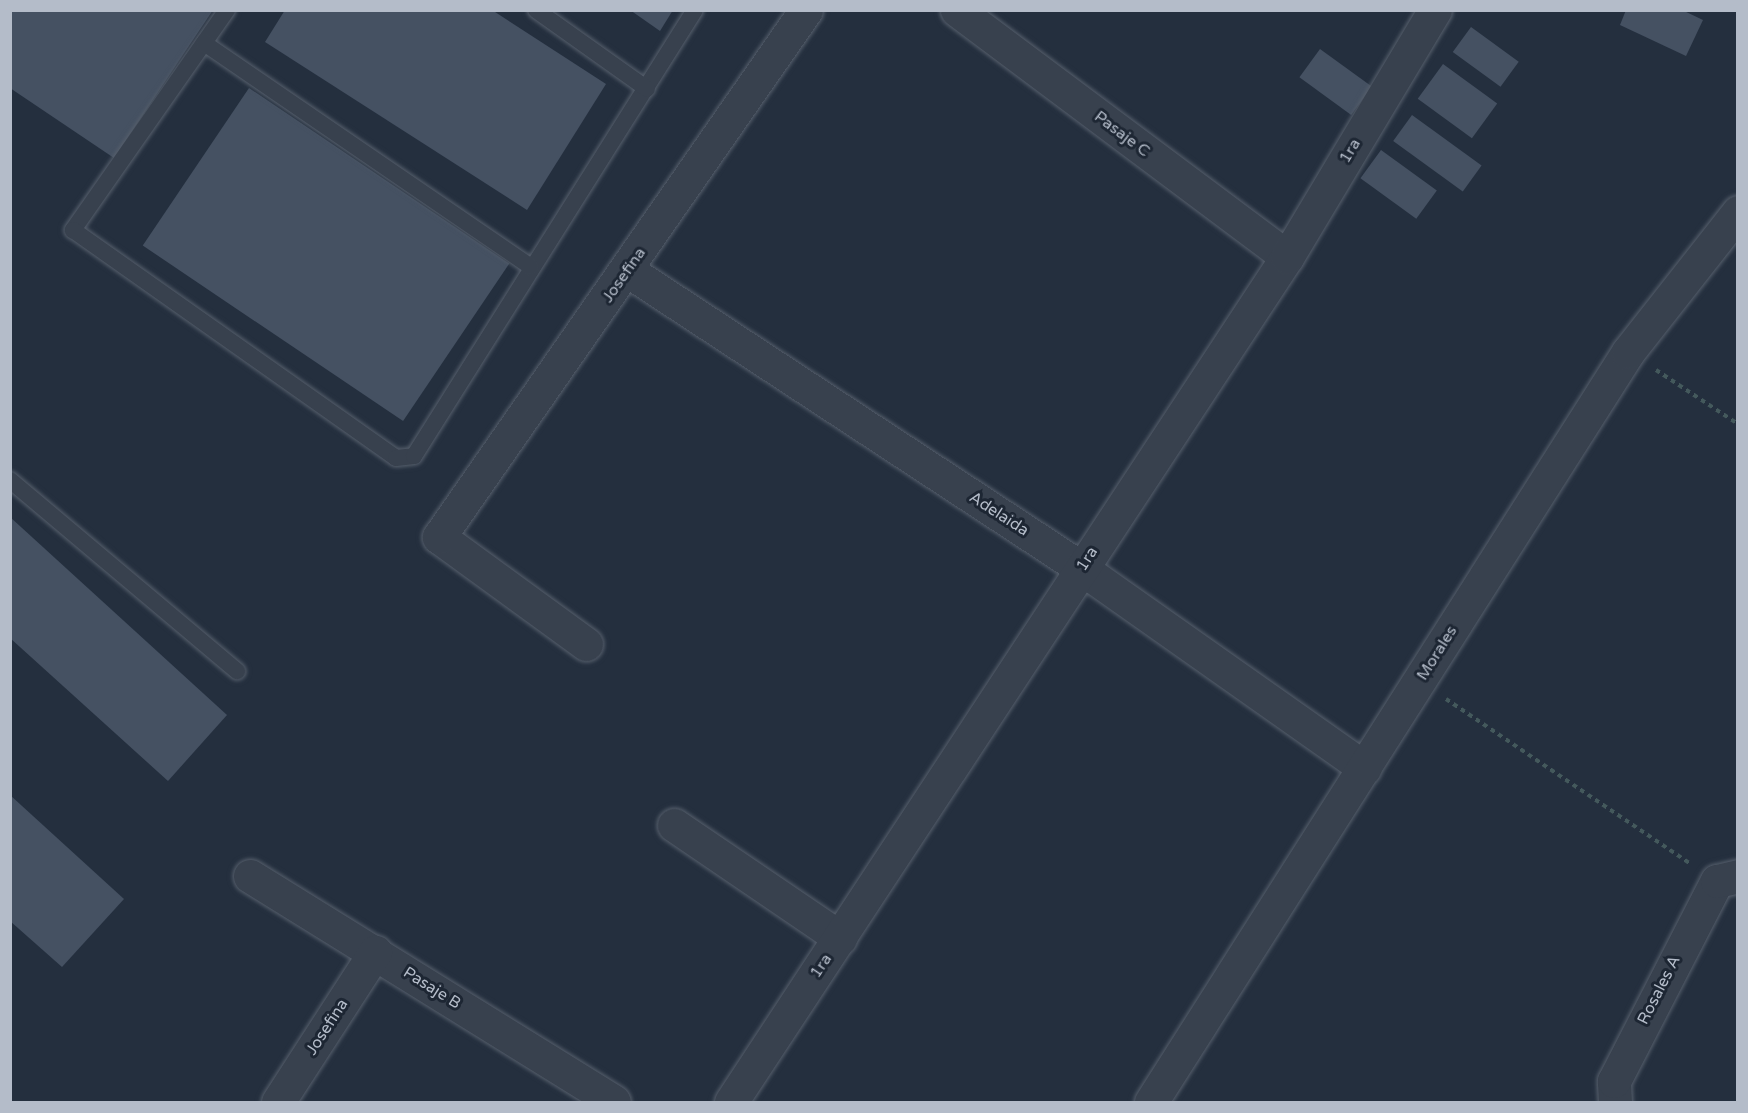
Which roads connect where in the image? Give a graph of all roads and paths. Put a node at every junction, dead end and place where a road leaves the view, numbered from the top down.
1 (227, 10) edge
2 (536, 10) edge
3 (695, 10) edge
4 (806, 10) edge
5 (957, 10) edge
6 (1427, 14) edge
7 (204, 43) junction
8 (647, 89) junction
9 (1737, 212) edge
10 (1287, 257) junction
11 (531, 267) junction
12 (627, 270) junction
13 (1628, 352) junction
14 (1737, 424) edge
15 (10, 480) edge
16 (1081, 568) junction
17 (586, 644) dead end
18 (237, 670) dead end
19 (1419, 681) junction
20 (1364, 768) junction
21 (674, 825) dead end
22 (250, 876) dead end
23 (1727, 878) edge
24 (840, 938) junction
25 (375, 952) junction
26 (278, 1102) edge
27 (614, 1102) edge
28 (730, 1102) edge
29 (1151, 1102) edge
30 (1615, 1102) edge

1 - 7 lane
2 - 8 lane
3 - 8 lane
4 - 12 street, Josefina
5 - 10 street, Pasaje C
6 - 10 street, 1ra
7 - 11 lane
7 - 11 lane
8 - 11 lane
9 - 13 street, Morales
10 - 16 street, 1ra
12 - 16 street, Adelaida
12 - 17 street, Josefina
13 - 14 path
13 - 19 street, Morales
15 - 18 lane
16 - 20 street, Adelaida
16 - 24 street, 1ra
19 - 20 street, Morales
19 - 23 path
20 - 29 street, Morales
21 - 24 street
22 - 25 street, Pasaje B
23 - 30 street, Rosales A
24 - 28 street, 1ra
25 - 26 street, Josefina
25 - 27 street, Pasaje B

